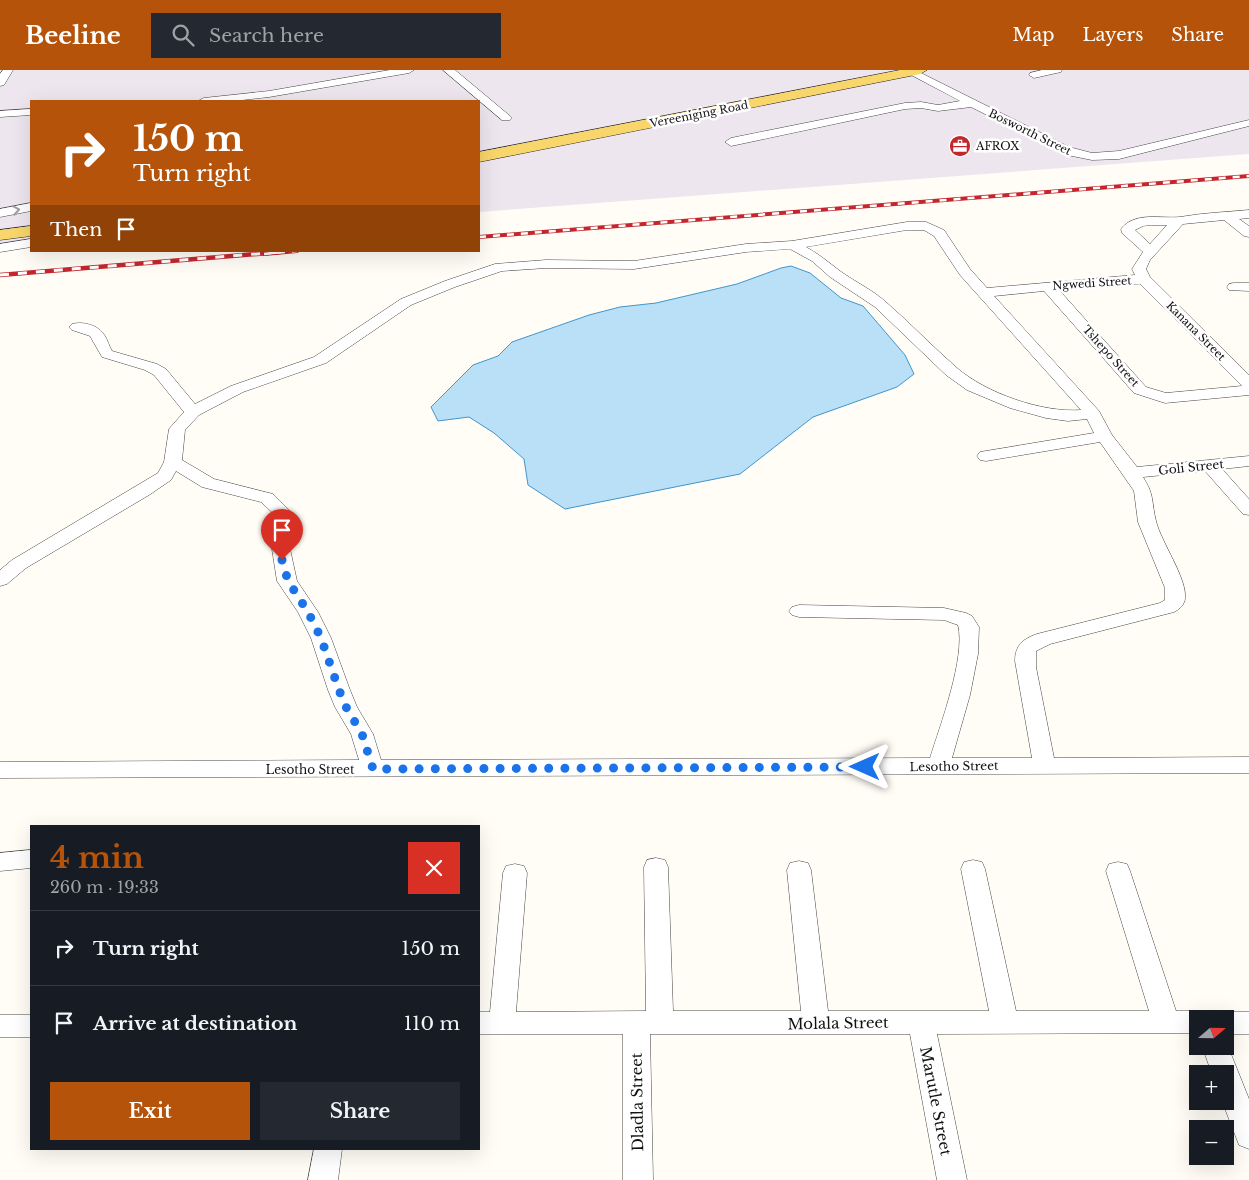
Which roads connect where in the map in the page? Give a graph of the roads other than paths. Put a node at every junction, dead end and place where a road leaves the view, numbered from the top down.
1 (8, 70) edge
2 (409, 70) edge
3 (448, 70) edge
4 (876, 70) edge
5 (1056, 70) edge
6 (913, 71) edge
7 (1034, 74) dead end
8 (0, 82) edge
9 (213, 100) edge
10 (972, 104) junction
11 (30, 112) edge
12 (0, 114) edge
13 (506, 118) dead end
14 (1249, 123) edge
15 (731, 142) dead end
16 (480, 148) edge
17 (480, 157) edge
18 (30, 207) edge
19 (0, 213) edge
20 (1249, 214) edge
21 (1228, 216) junction
22 (30, 221) edge
23 (1178, 221) junction
24 (0, 225) edge
25 (30, 231) edge
26 (1249, 233) edge
27 (0, 235) edge
28 (30, 243) edge
29 (792, 245) junction
30 (0, 248) edge
31 (1152, 252) junction
32 (1144, 279) junction
33 (1048, 286) junction
34 (985, 292) junction
35 (77, 327) dead end
36 (1249, 384) edge
37 (1249, 390) edge
38 (193, 412) junction
39 (1093, 414) junction
40 (1104, 436) junction
41 (986, 456) dead end
42 (1249, 461) edge
43 (173, 462) junction
44 (1209, 465) junction
45 (1132, 472) junction
46 (1249, 510) edge
47 (0, 580) edge
48 (799, 611) dead end
49 (1044, 765) junction
50 (1249, 765) edge
51 (939, 766) junction
52 (373, 769) junction
53 (0, 770) edge
54 (30, 859) edge
55 (0, 862) edge
56 (656, 867) dead end
57 (973, 869) dead end
58 (798, 870) dead end
59 (1118, 871) dead end
60 (515, 873) dead end
61 (921, 1021) junction
62 (1005, 1022) junction
63 (1166, 1022) junction
64 (1189, 1022) edge
65 (490, 1023) edge
66 (816, 1023) junction
67 (1234, 1023) edge
68 (1249, 1023) edge
69 (648, 1024) junction
70 (0, 1026) edge
71 (30, 1026) edge
72 (1218, 1055) edge
73 (1249, 1136) edge
74 (328, 1150) edge
75 (322, 1180) edge
76 (638, 1180) edge
77 (952, 1180) edge

1 - 8 street
2 - 9 street
3 - 13 street
4 - 16 main road, Vereeniging Road
5 - 7 street
6 - 10 street, Bosworth Street
6 - 17 main road, Vereeniging Road
10 - 14 street, Bosworth Street
10 - 15 street
11 - 12 street
19 -> 18 street
20 - 21 street
21 - 23 street
21 - 26 street
22 - 24 main road
23 - 31 street, Ngwedi Street
23 - 31 street
25 - 27 main road
28 - 30 street
29 - 34 street
29 - 38 street
29 - 39 street
31 - 32 street, Ngwedi Street
32 - 33 street, Ngwedi Street
32 - 36 street, Kanana Street
33 - 34 street, Ngwedi Street
33 - 37 street, Tshepo Street
34 - 39 street
35 - 38 street
38 - 43 street
39 - 40 street
40 - 41 street
40 - 45 street
42 - 44 street, Goli Street
43 - 47 street
43 - 52 street
44 - 45 street, Goli Street
44 - 46 street
45 - 49 street
48 - 51 street
49 - 50 street, Lesotho Street
49 - 51 street, Lesotho Street
51 - 52 street, Lesotho Street
52 - 53 street, Lesotho Street
54 - 55 street
56 - 69 street, Dladla Street
57 - 62 street
58 - 66 street
59 - 63 street
60 - 65 street
61 - 62 street, Molala Street
61 - 66 street, Molala Street
61 - 77 street, Marutle Street
62 - 63 street, Molala Street
63 - 64 street, Molala Street
65 - 69 street, Molala Street
66 - 69 street, Molala Street
67 - 68 street
69 - 76 street, Dladla Street
70 - 71 street
72 - 73 street
74 - 75 street

